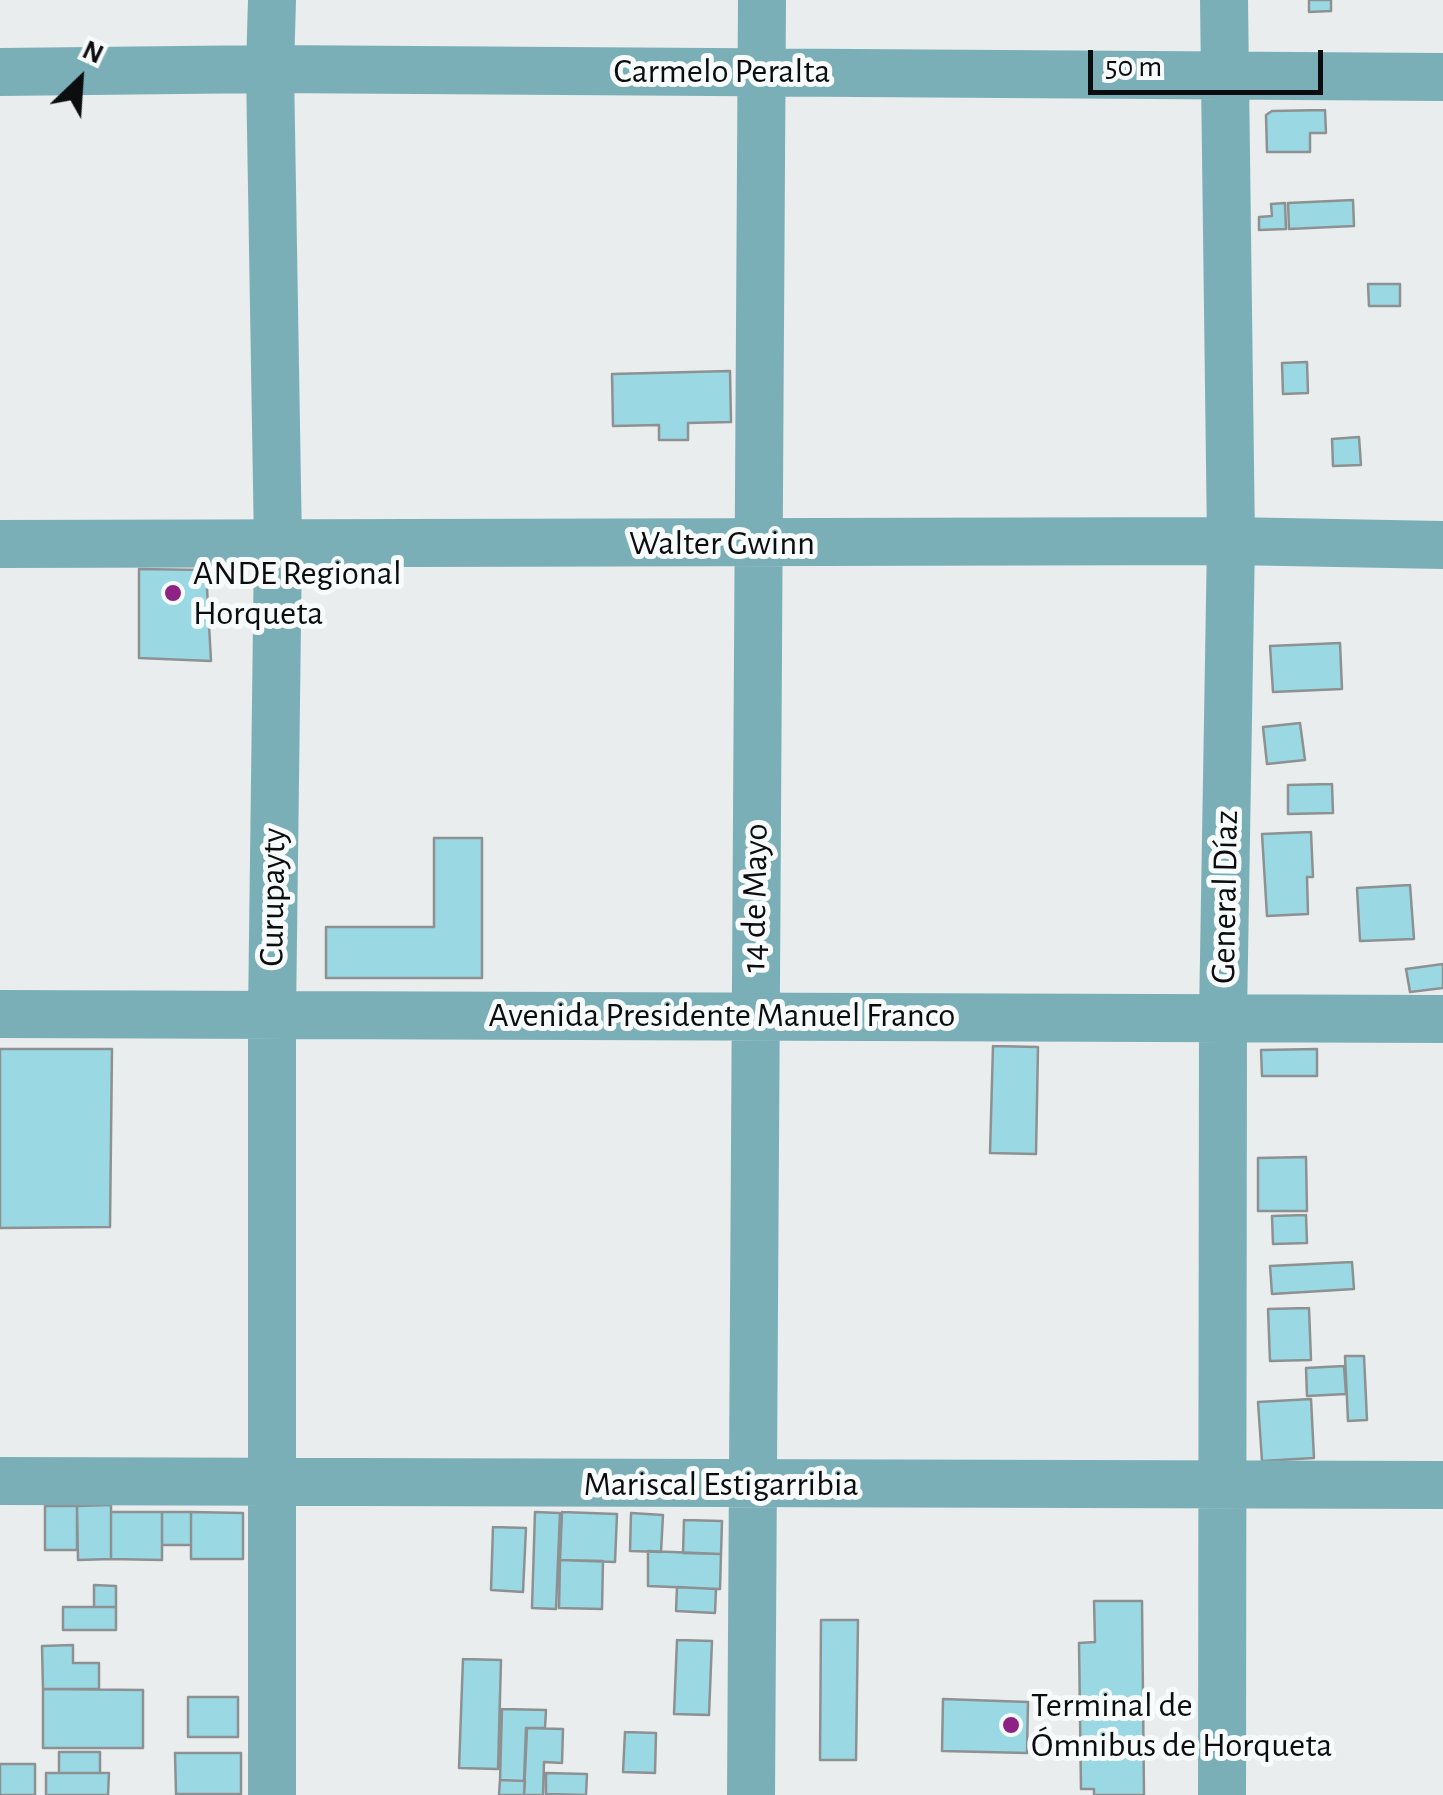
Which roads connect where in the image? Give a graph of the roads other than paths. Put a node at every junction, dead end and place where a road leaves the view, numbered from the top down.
1 (272, 0) edge
2 (762, 0) edge
3 (1224, 0) edge
4 (270, 69) junction
5 (760, 71) junction
6 (0, 72) edge
7 (1225, 76) junction
8 (1443, 77) edge
9 (1231, 541) junction
10 (759, 542) junction
11 (0, 544) edge
12 (278, 545) junction
13 (1443, 545) edge
14 (0, 1014) edge
15 (754, 1015) junction
16 (272, 1016) junction
17 (1223, 1016) junction
18 (1443, 1019) edge
19 (0, 1480) edge
20 (271, 1483) junction
21 (756, 1484) junction
22 (1222, 1485) junction
23 (1443, 1485) edge
24 (272, 1795) edge
25 (752, 1795) edge
26 (1222, 1795) edge

1 - 4 street, Curupayty
2 - 5 street, 14 de Mayo
3 - 7 street, General Díaz
4 - 5 street, Carmelo Peralta
4 - 6 street, Carmelo Peralta
4 - 12 street, Curupayty
5 - 7 street, Carmelo Peralta
5 - 10 street, 14 de Mayo
7 - 8 street, Carmelo Peralta
7 - 9 street, General Díaz
9 - 10 street, Walter Gwinn
9 - 13 street, Walter Gwinn
9 - 17 street, General Díaz
10 - 12 street, Walter Gwinn
10 - 15 street, 14 de Mayo
11 - 12 street, Walter Gwinn
12 - 16 street, Curupayty
14 - 16 street, Avenida Presidente Manuel Franco
15 - 16 street, Avenida Presidente Manuel Franco
15 - 17 street, Avenida Presidente Manuel Franco
15 - 21 street, 14 de Mayo
16 - 20 street, Curupayty
17 - 18 street, Avenida Presidente Manuel Franco
17 - 22 street, General Díaz
19 - 20 street, Mariscal Estigarribia
20 - 21 street, Mariscal Estigarribia
20 - 24 street, Curupayty
21 - 22 street, Mariscal Estigarribia
21 - 25 street, 14 de Mayo
22 - 23 street, Mariscal Estigarribia
22 - 26 street, General Díaz

